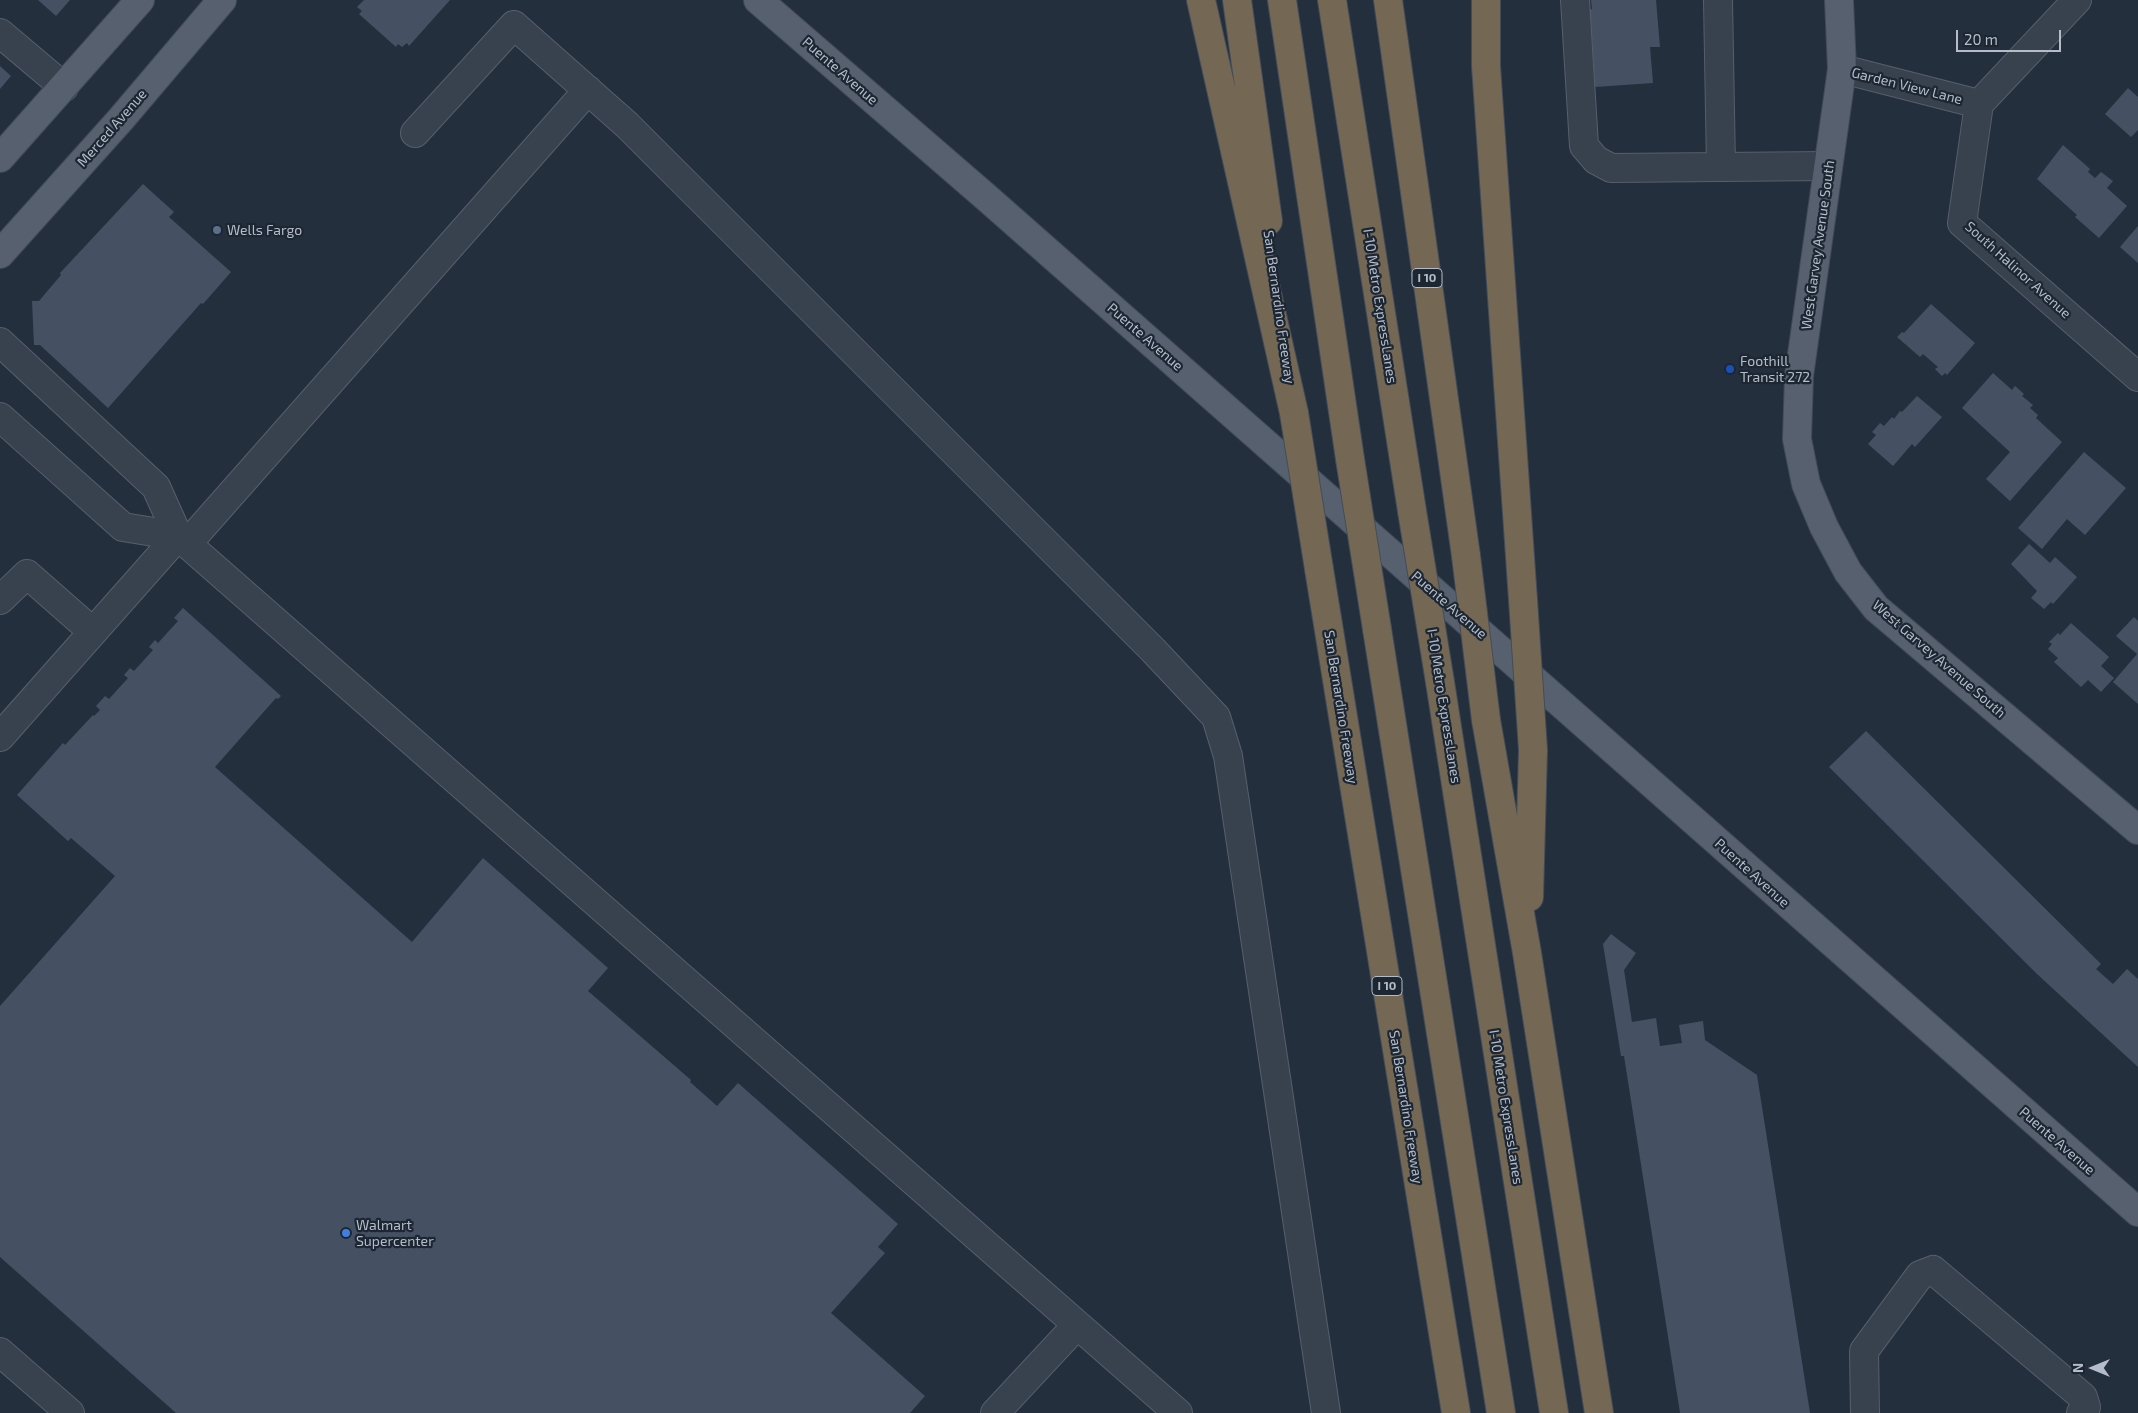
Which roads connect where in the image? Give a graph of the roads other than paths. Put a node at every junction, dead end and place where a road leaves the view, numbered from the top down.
1 (140, 0) edge
2 (222, 0) edge
3 (758, 0) edge
4 (1202, 0) edge
5 (1237, 0) edge
6 (1282, 0) edge
7 (1332, 0) edge
8 (1388, 0) edge
9 (1473, 0) edge
10 (1486, 0) edge
11 (1574, 0) edge
12 (1718, 0) edge
13 (1839, 0) edge
14 (2077, 0) edge
15 (0, 33) edge
16 (1486, 66) junction
17 (1842, 69) junction
18 (64, 87) junction
19 (588, 90) junction
20 (1979, 104) junction
21 (415, 133) dead end
22 (0, 158) edge
23 (1828, 166) junction
24 (1720, 167) junction
25 (0, 254) edge
26 (0, 342) edge
27 (2138, 378) edge
28 (1294, 413) junction
29 (0, 418) edge
30 (183, 540) junction
31 (0, 600) edge
32 (93, 632) junction
33 (0, 737) edge
34 (2138, 830) edge
35 (1527, 953) junction
36 (2138, 1212) edge
37 (1077, 1325) junction
38 (0, 1352) edge
39 (70, 1413) edge
40 (995, 1413) edge
41 (1178, 1413) edge
42 (1326, 1413) edge
43 (1456, 1413) edge
44 (1501, 1413) edge
45 (1554, 1413) edge
46 (1599, 1413) edge
47 (1865, 1413) edge
48 (2081, 1413) edge

1 - 18 main road
2 - 25 main road, Merced Avenue
3 - 36 main road, Puente Avenue
4 - 28 highway
5 - 28 highway, San Bernardino Freeway / I 10
6 - 44 highway, bridge
7 - 45 highway, I-10 Metro ExpressLanes, bridge
8 - 35 highway, I 10, bridge
9 - 16 street
10 - 16 highway
11 - 24 street
12 - 24 street
13 - 17 main road, West Garvey Avenue South
14 - 20 street, Garden View Lane
15 - 18 street
16 - 35 highway, bridge
17 - 20 street, Garden View Lane
17 - 23 main road, West Garvey Avenue South
18 - 22 main road
19 - 21 street
19 - 30 street
19 - 42 street
20 - 27 street, South Halinor Avenue
23 - 24 street
23 - 34 main road, West Garvey Avenue South
26 - 30 street
28 - 43 highway, San Bernardino Freeway / I 10, bridge
29 - 30 street
30 - 32 street
30 - 37 street
31 - 32 street
32 - 33 street
35 - 46 highway, I 10
37 - 40 street
37 - 41 street
38 - 39 street
47 - 48 street

